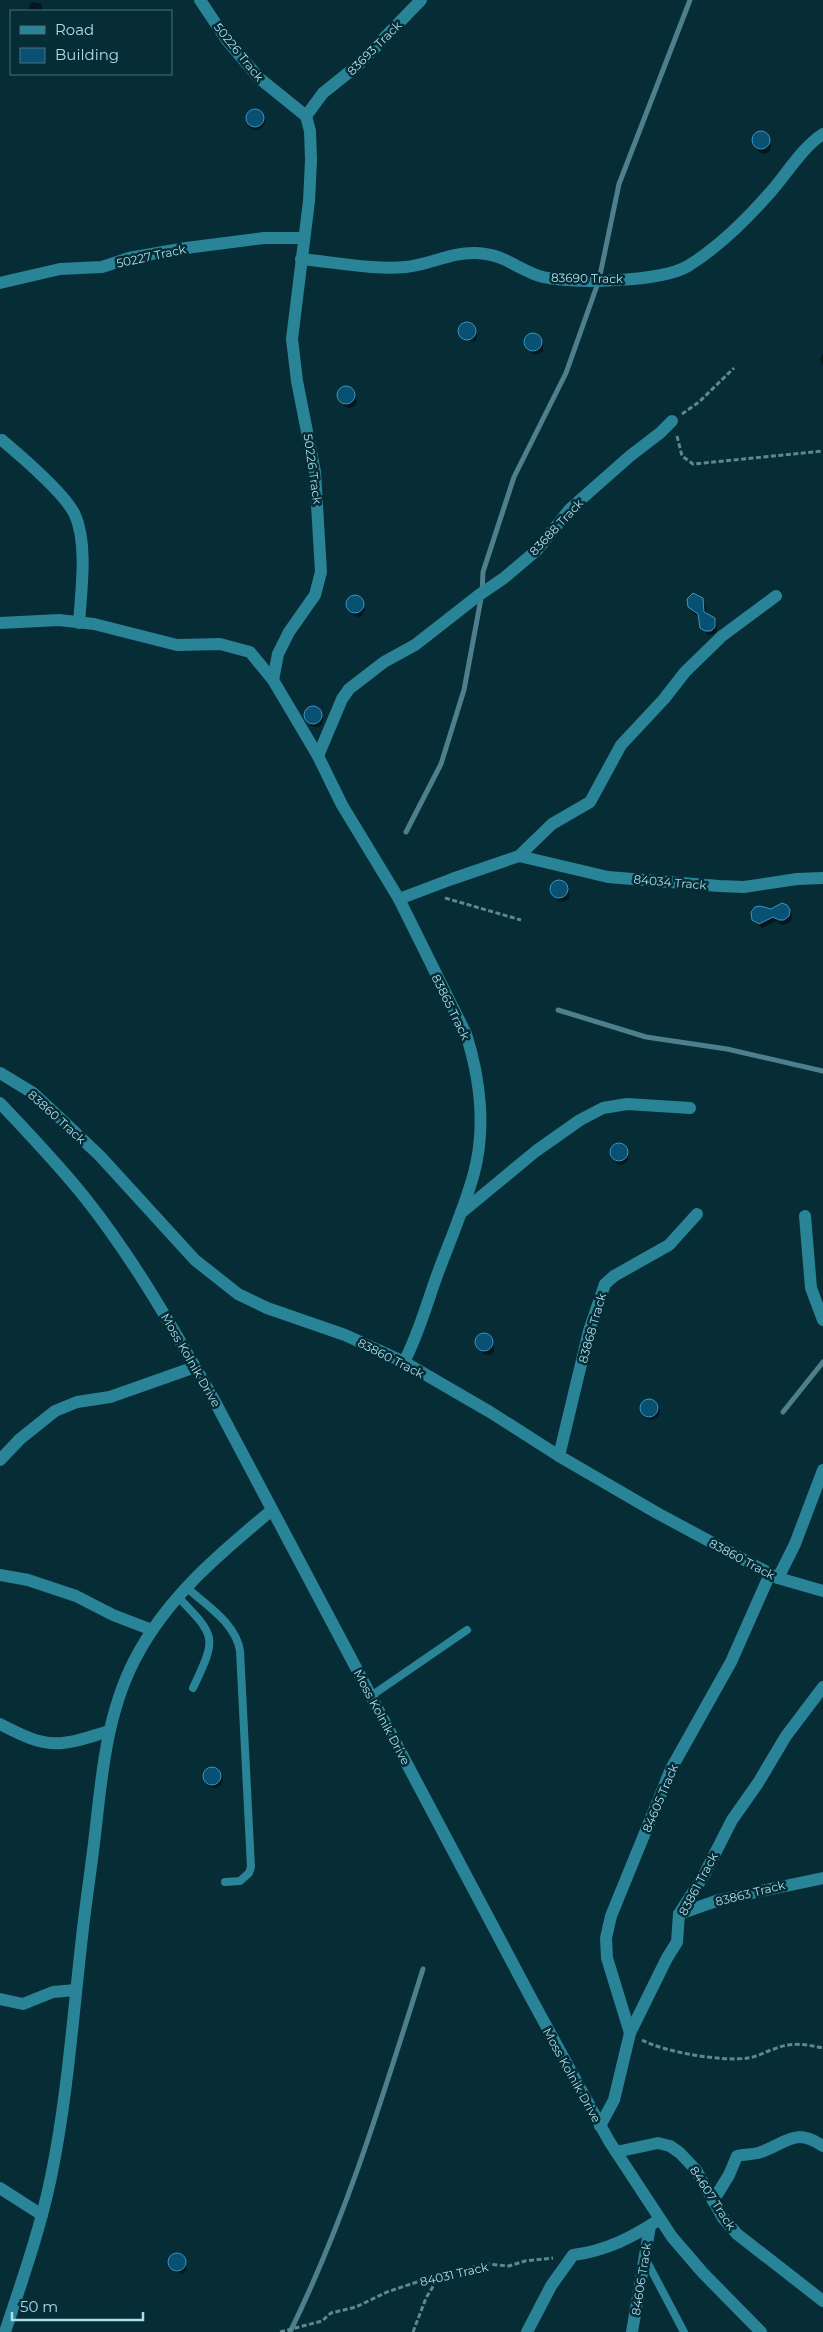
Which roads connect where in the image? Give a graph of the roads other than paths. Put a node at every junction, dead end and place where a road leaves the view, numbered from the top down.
1 (200, 0) edge
2 (421, 0) edge
3 (306, 116) junction
4 (823, 134) edge
5 (304, 238) junction
6 (301, 259) junction
7 (0, 283) edge
8 (672, 420) road end
9 (2, 440) dead end
10 (776, 596) dead end
11 (0, 623) edge
12 (79, 623) junction
13 (273, 680) junction
14 (318, 756) junction
15 (519, 856) junction
16 (823, 878) edge
17 (399, 899) junction
18 (0, 1073) edge
19 (0, 1103) edge
20 (690, 1108) dead end
21 (460, 1214) junction
22 (697, 1214) dead end
23 (805, 1216) dead end
24 (823, 1320) edge
25 (404, 1362) junction
26 (195, 1367) junction
27 (559, 1456) junction
28 (0, 1460) edge
29 (823, 1470) edge
30 (272, 1510) junction
31 (0, 1575) edge
32 (774, 1576) junction
33 (182, 1592) junction
34 (823, 1592) edge
35 (152, 1630) junction
36 (467, 1630) dead end
37 (823, 1687) edge
38 (193, 1688) dead end
39 (371, 1696) junction
40 (0, 1724) edge
41 (109, 1731) junction
42 (823, 1878) edge
43 (225, 1882) dead end
44 (679, 1914) junction
45 (76, 1990) junction
46 (0, 1999) edge
47 (630, 2033) junction
48 (600, 2126) junction
49 (823, 2146) edge
50 (616, 2152) junction
51 (0, 2188) edge
52 (713, 2201) junction
53 (42, 2216) junction
54 (655, 2222) junction
55 (644, 2256) junction
56 (823, 2302) edge
57 (5, 2332) edge
58 (527, 2332) edge
59 (632, 2332) edge
60 (684, 2332) edge
61 (761, 2332) edge

1 - 3 street, 50226 Track
2 - 3 street, 83693 Track
3 - 5 street, 50226 Track
4 - 6 street, 83690 Track
5 - 6 street, 50226 Track
5 - 7 street, 50227 Track
6 - 13 street, 50226 Track
8 - 14 street, 83688 Track
9 - 12 street
10 - 15 street
11 - 12 street
12 - 13 street
13 - 14 street, 83865 Track
14 - 17 street, 83865 Track
15 - 16 street, 84034 Track
15 - 17 street
17 - 21 street, 83865 Track
18 - 25 street, 83860 Track
19 - 26 street, Moss Kolnik Drive
20 - 21 street
21 - 25 street, 83865 Track
22 - 27 street, 83868 Track
23 - 24 street
25 - 27 street, 83860 Track
26 - 28 street
26 - 30 street, Moss Kolnik Drive
27 - 32 street, 83860 Track
29 - 32 street, 84605 Track
30 - 33 street
30 - 39 street, Moss Kolnik Drive
31 - 35 street
32 - 34 street, 83860 Track
32 - 47 street, 84605 Track
33 - 35 street
33 - 38 lane
33 - 43 lane
35 - 41 street
36 - 39 lane
37 - 44 street, 83861 Track
39 - 48 street, Moss Kolnik Drive
40 - 41 street
41 - 45 street
42 - 44 street, 83863 Track
44 - 47 street, 83861 Track
45 - 46 street
45 - 53 street
47 - 48 street, 83861 Track
48 - 50 street, Moss Kolnik Drive
49 - 52 street
50 - 52 street, 84607 Track
50 - 54 street, Moss Kolnik Drive
51 - 53 street
52 - 56 street, 84607 Track
53 - 57 street
54 - 55 street, 84606 Track
54 - 58 street
54 - 61 street, Moss Kolnik Drive
55 - 59 street, 84606 Track
55 - 60 lane

